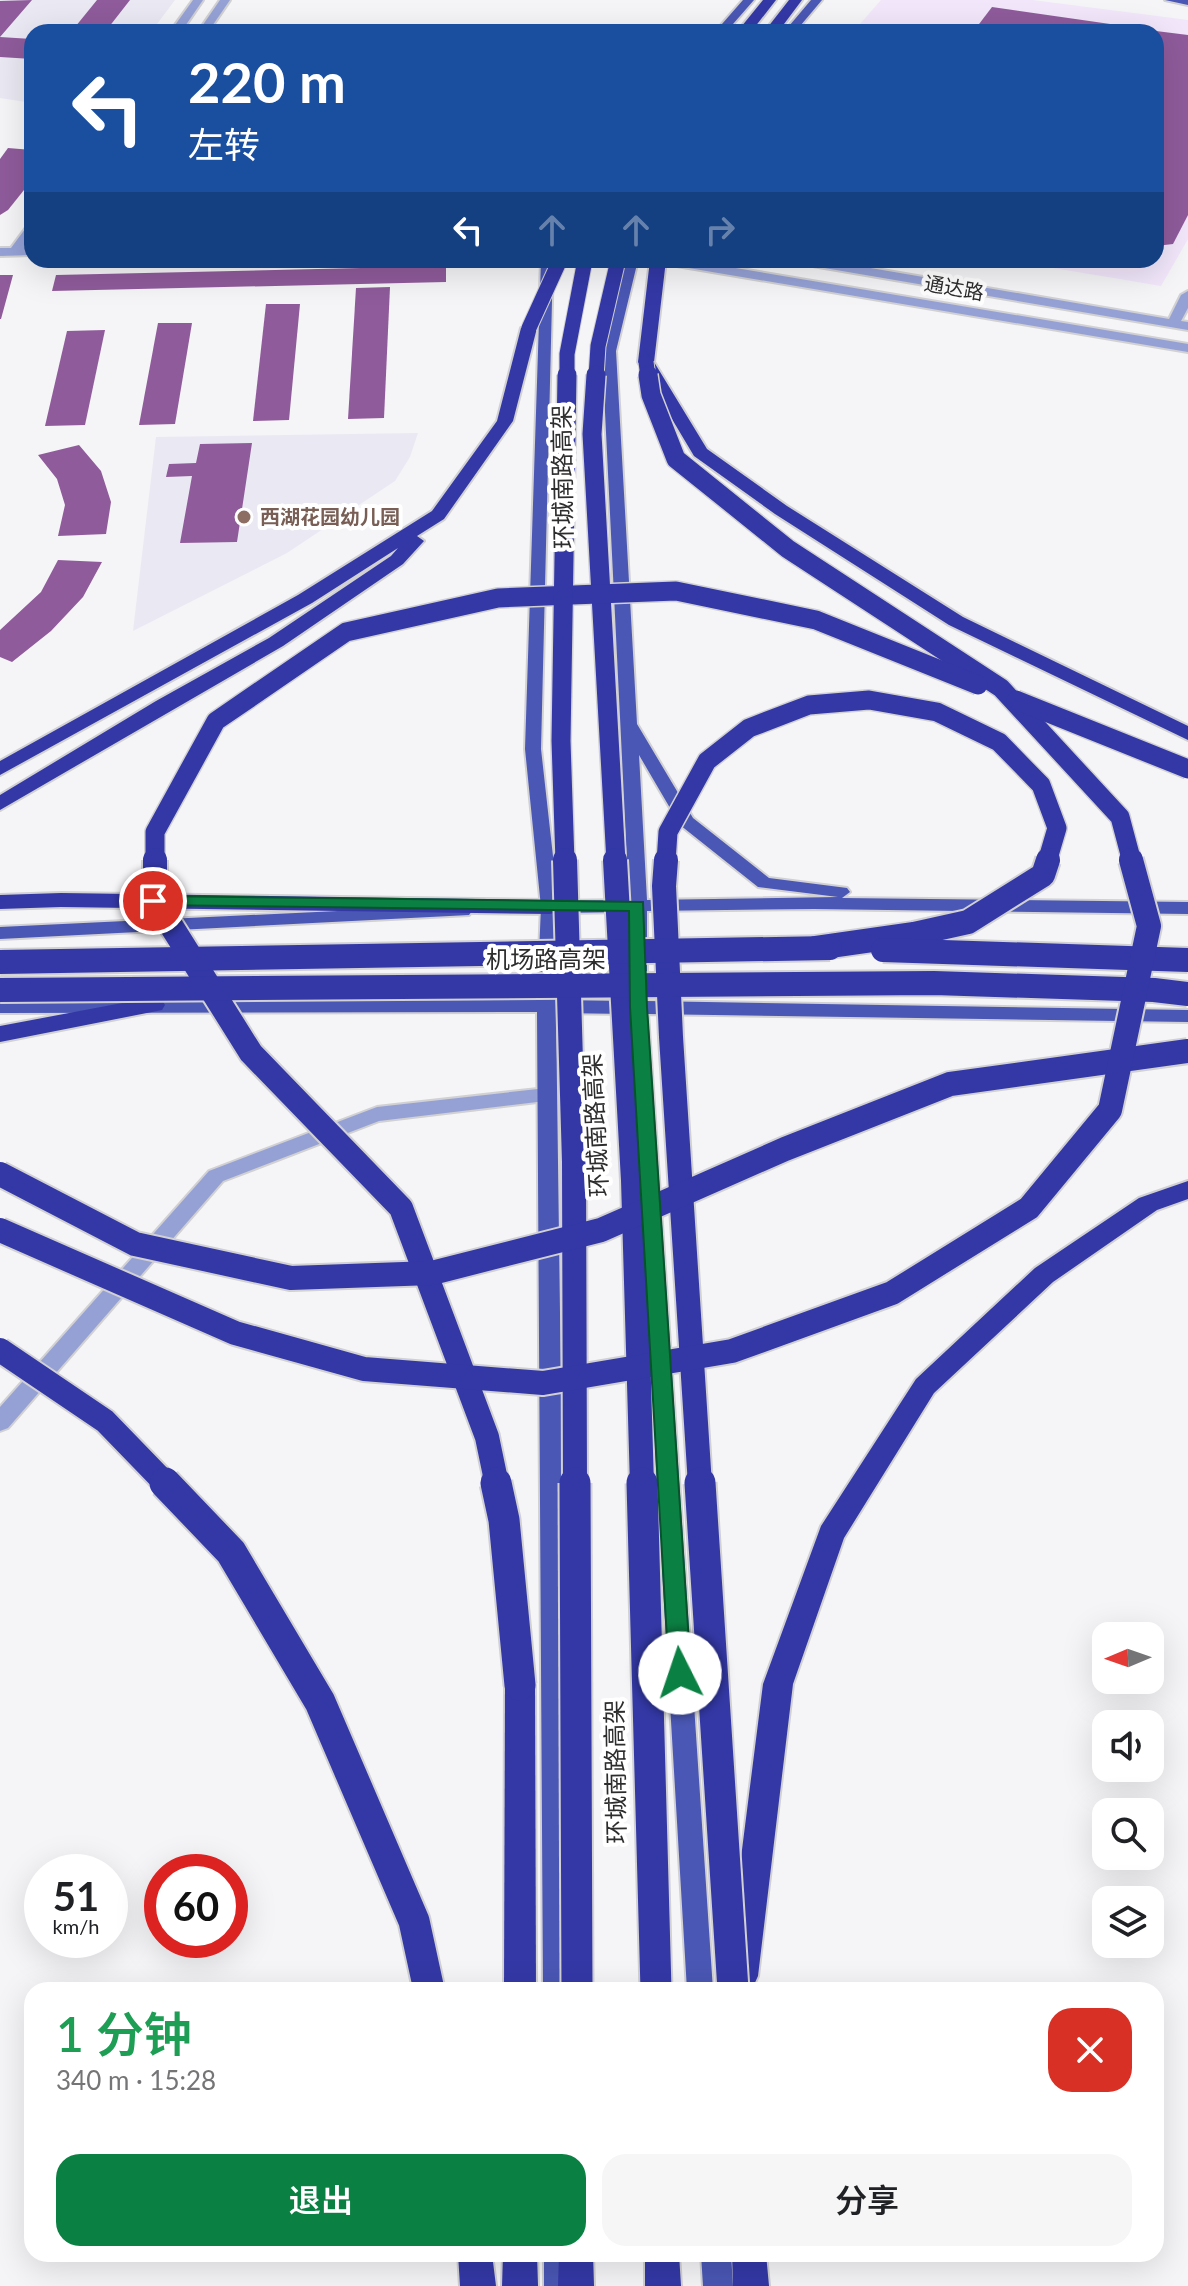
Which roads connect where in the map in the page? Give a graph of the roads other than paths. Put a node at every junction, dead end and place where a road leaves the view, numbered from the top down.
1 (198, 0) edge
2 (225, 0) edge
3 (749, 0) edge
4 (770, 0) edge
5 (796, 0) edge
6 (817, 0) edge
7 (1170, 0) edge
8 (1188, 2) edge
9 (181, 24) edge
10 (208, 24) edge
11 (727, 24) edge
12 (750, 24) edge
13 (777, 24) edge
14 (796, 24) edge
15 (0, 239) edge
16 (24, 239) edge
17 (24, 244) edge
18 (0, 252) edge
19 (547, 268) edge
20 (556, 268) edge
21 (583, 268) edge
22 (616, 268) edge
23 (630, 268) edge
24 (657, 268) edge
25 (713, 268) edge
26 (848, 268) edge
27 (1188, 295) edge
28 (1173, 324) junction
29 (1188, 326) edge
30 (1188, 348) edge
31 (646, 362) junction
32 (438, 515) junction
33 (628, 722) junction
34 (1188, 734) edge
35 (0, 769) edge
36 (1188, 769) edge
37 (0, 804) edge
38 (0, 902) edge
39 (949, 905) junction
40 (638, 906) junction
41 (550, 907) junction
42 (1188, 908) edge
43 (0, 933) edge
44 (816, 948) junction
45 (1188, 960) edge
46 (0, 962) edge
47 (0, 990) edge
48 (1188, 994) edge
49 (154, 1005) junction
50 (546, 1006) junction
51 (0, 1007) edge
52 (638, 1007) junction
53 (1188, 1016) edge
54 (0, 1034) edge
55 (1188, 1051) edge
56 (547, 1095) junction
57 (0, 1174) edge
58 (1188, 1190) edge
59 (0, 1230) edge
60 (0, 1350) edge
61 (0, 1422) edge
62 (427, 1982) edge
63 (520, 1982) edge
64 (556, 1982) edge
65 (577, 1982) edge
66 (656, 1982) edge
67 (699, 1982) edge
68 (732, 1982) edge
69 (741, 1982) edge
70 (476, 2262) edge
71 (520, 2262) edge
72 (559, 2262) edge
73 (576, 2262) edge
74 (662, 2262) edge
75 (716, 2262) edge
76 (750, 2262) edge
77 (478, 2286) edge
78 (520, 2286) edge
79 (559, 2286) edge
80 (576, 2286) edge
81 (663, 2286) edge
82 (718, 2286) edge
83 (751, 2286) edge

1 - 9 street
2 - 10 street
3 - 11 main road
4 - 12 highway
5 - 13 highway
6 - 14 main road
7 - 8 main road
15 - 16 street
17 - 18 street
19 - 41 main road
20 - 32 highway, bridge
21 - 65 highway, 环城南路高架, bridge
22 - 66 highway, 环城南路高架, bridge
23 - 33 main road
24 - 31 highway
25 - 30 street, 通达路
26 - 28 street, 通达路
27 - 28 street
28 - 29 street, 通达路
31 - 34 highway
31 - 59 highway, bridge
32 - 35 highway
32 - 37 highway
33 - 39 main road
33 - 40 main road
36 - 63 highway, bridge
38 - 41 highway
39 - 40 main road
39 - 42 main road
40 - 41 main road
40 - 52 main road
41 - 43 main road
41 - 50 main road
44 - 45 highway, 机场路高架, bridge
44 - 46 highway, 机场路高架, bridge
44 - 68 highway, bridge
47 - 48 highway, 机场路高架, bridge
49 - 50 main road
49 - 51 main road
49 - 54 highway
50 - 52 main road
50 - 56 main road
52 - 53 main road
52 - 67 main road
55 - 57 highway, bridge
56 - 61 street
56 - 64 main road
58 - 69 highway
60 - 62 highway, bridge
70 - 77 highway
71 - 78 highway
72 - 79 main road
73 - 80 highway
74 - 81 highway
75 - 82 main road
76 - 83 highway

